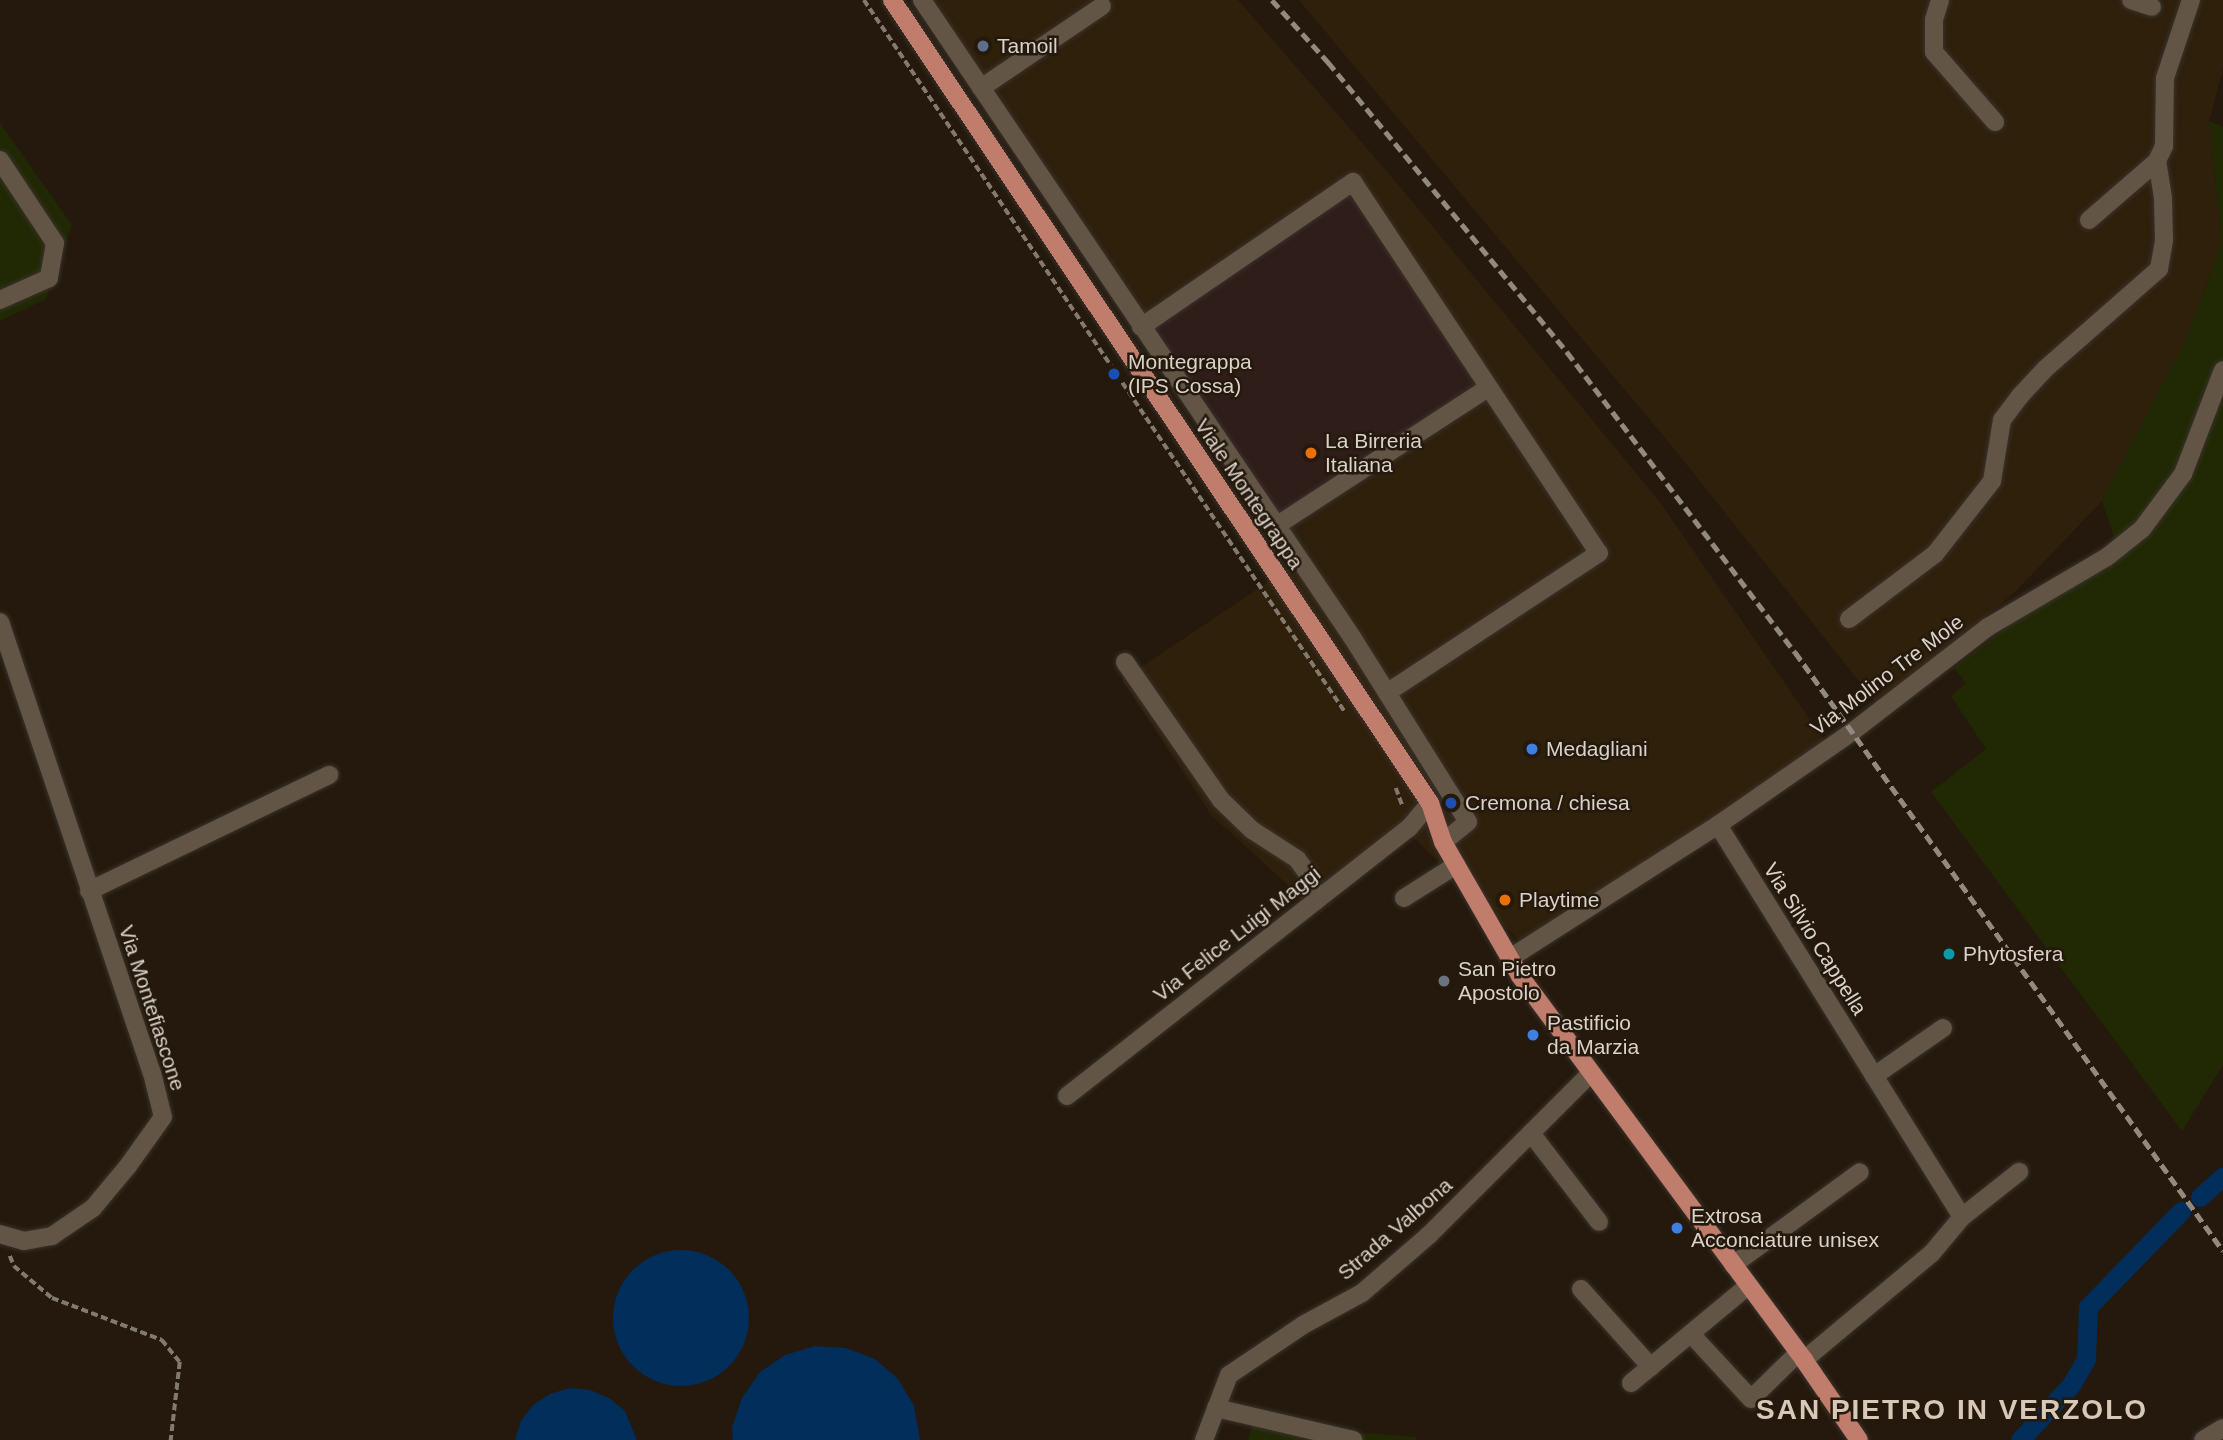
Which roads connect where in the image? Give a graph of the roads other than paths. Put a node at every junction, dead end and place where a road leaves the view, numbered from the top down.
1 (892, 0) edge
2 (922, 0) edge
3 (1940, 0) edge
4 (2131, 0) edge
5 (2191, 0) edge
6 (1102, 6) dead end
7 (2152, 7) dead end
8 (981, 88) junction
9 (1995, 121) dead end
10 (0, 160) edge
11 (2157, 161) junction
12 (1039, 175) junction
13 (1018, 189) junction
14 (2089, 220) dead end
15 (0, 300) edge
16 (1141, 327) junction
17 (2223, 370) edge
18 (1488, 388) junction
19 (1276, 526) junction
20 (1850, 619) dead end
21 (0, 622) edge
22 (1125, 662) dead end
23 (1388, 693) junction
24 (329, 775) dead end
25 (1430, 803) junction
26 (1718, 825) junction
27 (1443, 842) junction
28 (1456, 865) junction
29 (89, 891) junction
30 (1404, 898) dead end
31 (1316, 901) junction
32 (1510, 958) junction
33 (1943, 1028) dead end
34 (1591, 1073) junction
35 (1874, 1076) junction
36 (1067, 1096) dead end
37 (1531, 1133) junction
38 (1860, 1172) dead end
39 (2019, 1172) dead end
40 (1962, 1217) junction
41 (1599, 1222) dead end
42 (0, 1234) edge
43 (1733, 1265) junction
44 (1748, 1286) junction
45 (1581, 1289) dead end
46 (1691, 1334) junction
47 (1801, 1357) junction
48 (1651, 1367) junction
49 (1631, 1384) dead end
50 (1216, 1408) junction
51 (2223, 1428) edge
52 (1204, 1440) edge
53 (1353, 1440) edge
54 (1859, 1440) edge
55 (2203, 1440) edge

1 - 13 main road, Viale Montegrappa
2 - 8 street
3 - 9 street
4 - 7 street
5 - 11 street
6 - 8 street
8 - 12 street
10 - 15 street
11 - 14 street
11 - 20 street
12 - 13 street
12 - 16 street
13 - 25 main road, Viale Montegrappa
16 - 18 street
16 - 19 street
17 - 26 street, Via Molino Tre Mole
18 - 19 street, Viale Montegrappa
18 - 23 street
19 - 23 street
21 - 29 street, Via Montefiascone
22 - 31 street
23 - 27 street
24 - 29 street
25 - 27 main road, Viale Montegrappa
25 - 31 street, Via Felice Luigi Maggi
26 - 32 street, Via Molino Tre Mole
26 - 35 street, Via Silvio Cappella
27 - 28 main road, Viale Montegrappa
28 - 30 street
28 - 32 main road, Viale Montegrappa
29 - 42 street, Via Montefiascone
31 - 36 street, Via Felice Luigi Maggi
32 - 34 main road, Viale Montegrappa
33 - 35 street
34 - 37 street, Strada Valbona
34 - 43 main road, Viale Montegrappa
35 - 40 street, Via Silvio Cappella
37 - 41 street
37 - 50 street, Strada Valbona
38 - 43 street
39 - 40 street
40 - 47 street
43 - 44 main road, Viale Montegrappa
44 - 46 street
44 - 47 main road, Viale Montegrappa
45 - 48 street
46 - 47 street
46 - 48 street
47 - 54 main road, Viale Montegrappa
48 - 49 street
50 - 52 street, Strada Valbona
50 - 53 street
51 - 55 street

